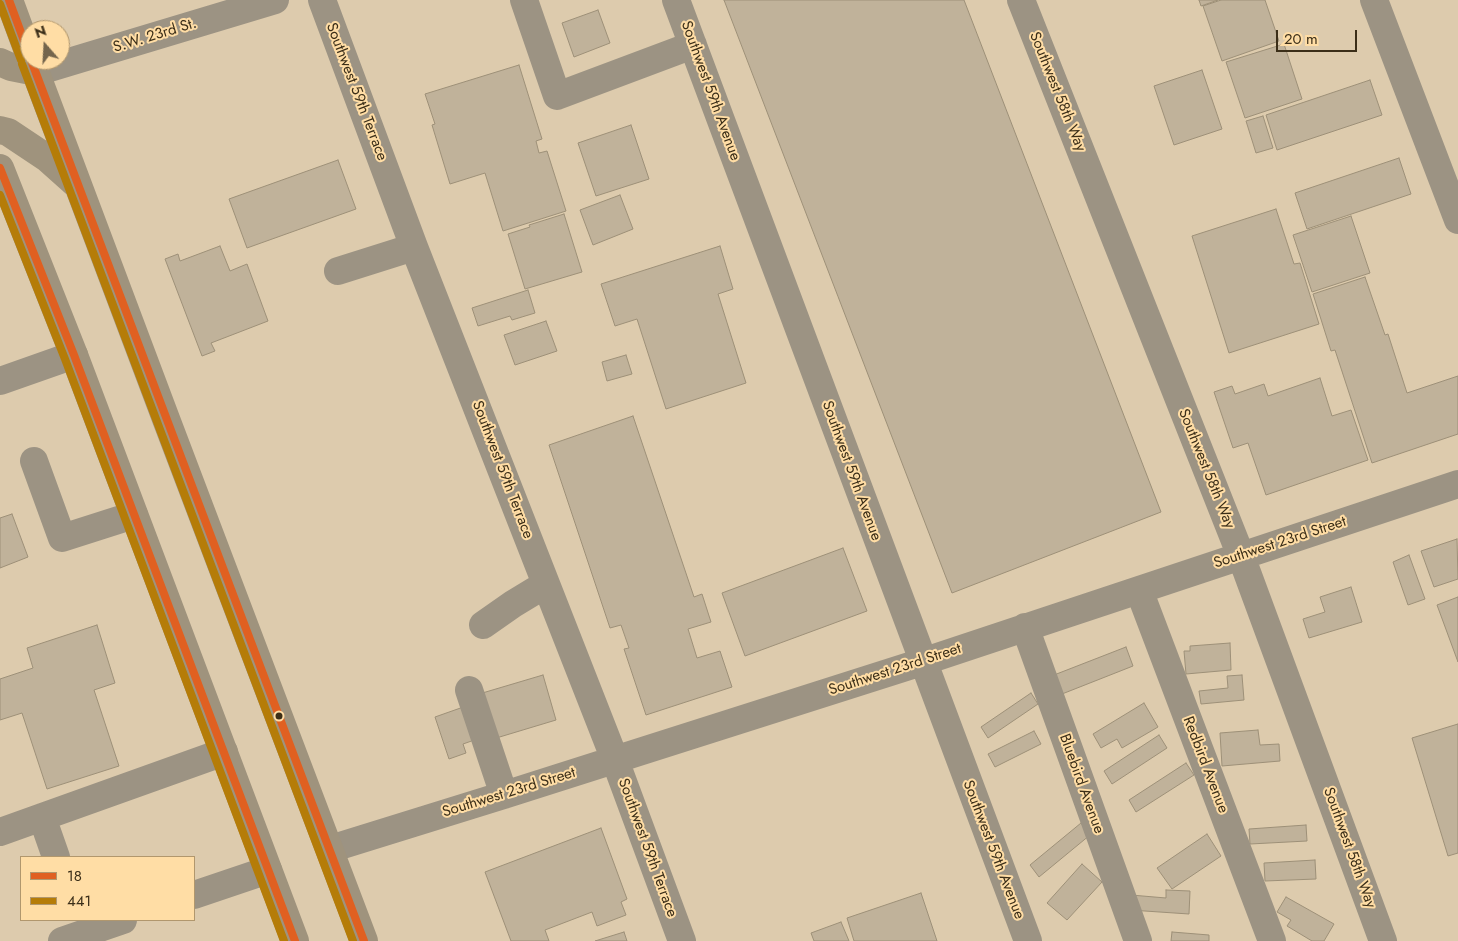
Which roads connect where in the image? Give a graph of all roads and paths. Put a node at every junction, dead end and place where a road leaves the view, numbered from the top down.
1 (9, 0) edge
2 (275, 0) edge
3 (322, 0) edge
4 (524, 0) edge
5 (676, 0) edge
6 (1021, 0) edge
7 (1374, 0) edge
8 (20, 30) edge
9 (693, 45) junction
10 (70, 53) edge
11 (0, 62) edge
12 (20, 65) edge
13 (35, 70) edge
14 (0, 130) edge
15 (0, 168) edge
16 (80, 188) junction
17 (1458, 220) edge
18 (414, 246) junction
19 (338, 271) dead end
20 (74, 355) junction
21 (0, 381) edge
22 (34, 461) dead end
23 (1458, 484) edge
24 (134, 515) junction
25 (1241, 556) junction
26 (546, 584) junction
27 (1139, 590) junction
28 (483, 625) dead end
29 (1025, 627) junction
30 (922, 662) junction
31 (469, 690) dead end
32 (224, 752) junction
33 (615, 760) junction
34 (504, 795) junction
35 (42, 817) junction
36 (0, 832) edge
37 (330, 849) junction
38 (56, 856) edge
39 (268, 870) junction
40 (195, 896) edge
41 (119, 921) edge
42 (75, 931) edge
43 (295, 941) edge
44 (364, 941) edge
45 (682, 941) edge
46 (1028, 941) edge
47 (1138, 941) edge
48 (1272, 941) edge
49 (1383, 941) edge

1 - 8 main road
2 - 10 street, S.W. 23rd St.
3 - 18 street, Southwest 59th Terrace
4 - 9 street
5 - 9 street, Southwest 59th Avenue
6 - 25 street, Southwest 58th Way
7 - 17 street
9 - 30 street, Southwest 59th Avenue
11 - 12 main road
13 - 16 main road
14 - 16 main road
15 - 20 main road
16 - 37 main road
18 - 19 street
18 - 26 street, Southwest 59th Terrace
20 - 21 street
20 - 24 main road
22 - 24 street
23 - 25 street, Southwest 23rd Street
24 - 32 main road
25 - 27 street, Southwest 23rd Street
25 - 49 street, Southwest 58th Way
26 - 28 street
26 - 33 street, Southwest 59th Terrace
27 - 29 street, Southwest 23rd Street
27 - 48 street, Redbird Avenue
29 - 30 street, Southwest 23rd Street
29 - 47 street, Bluebird Avenue
30 - 33 street, Southwest 23rd Street
30 - 46 street, Southwest 59th Avenue
31 - 34 street
32 - 35 street
32 - 39 main road
33 - 34 street, Southwest 23rd Street
33 - 45 street, Southwest 59th Terrace
34 - 37 street, Southwest 23rd Street
35 - 36 street
35 - 38 street
37 - 44 main road
39 - 40 street
39 - 43 main road
41 - 42 street

